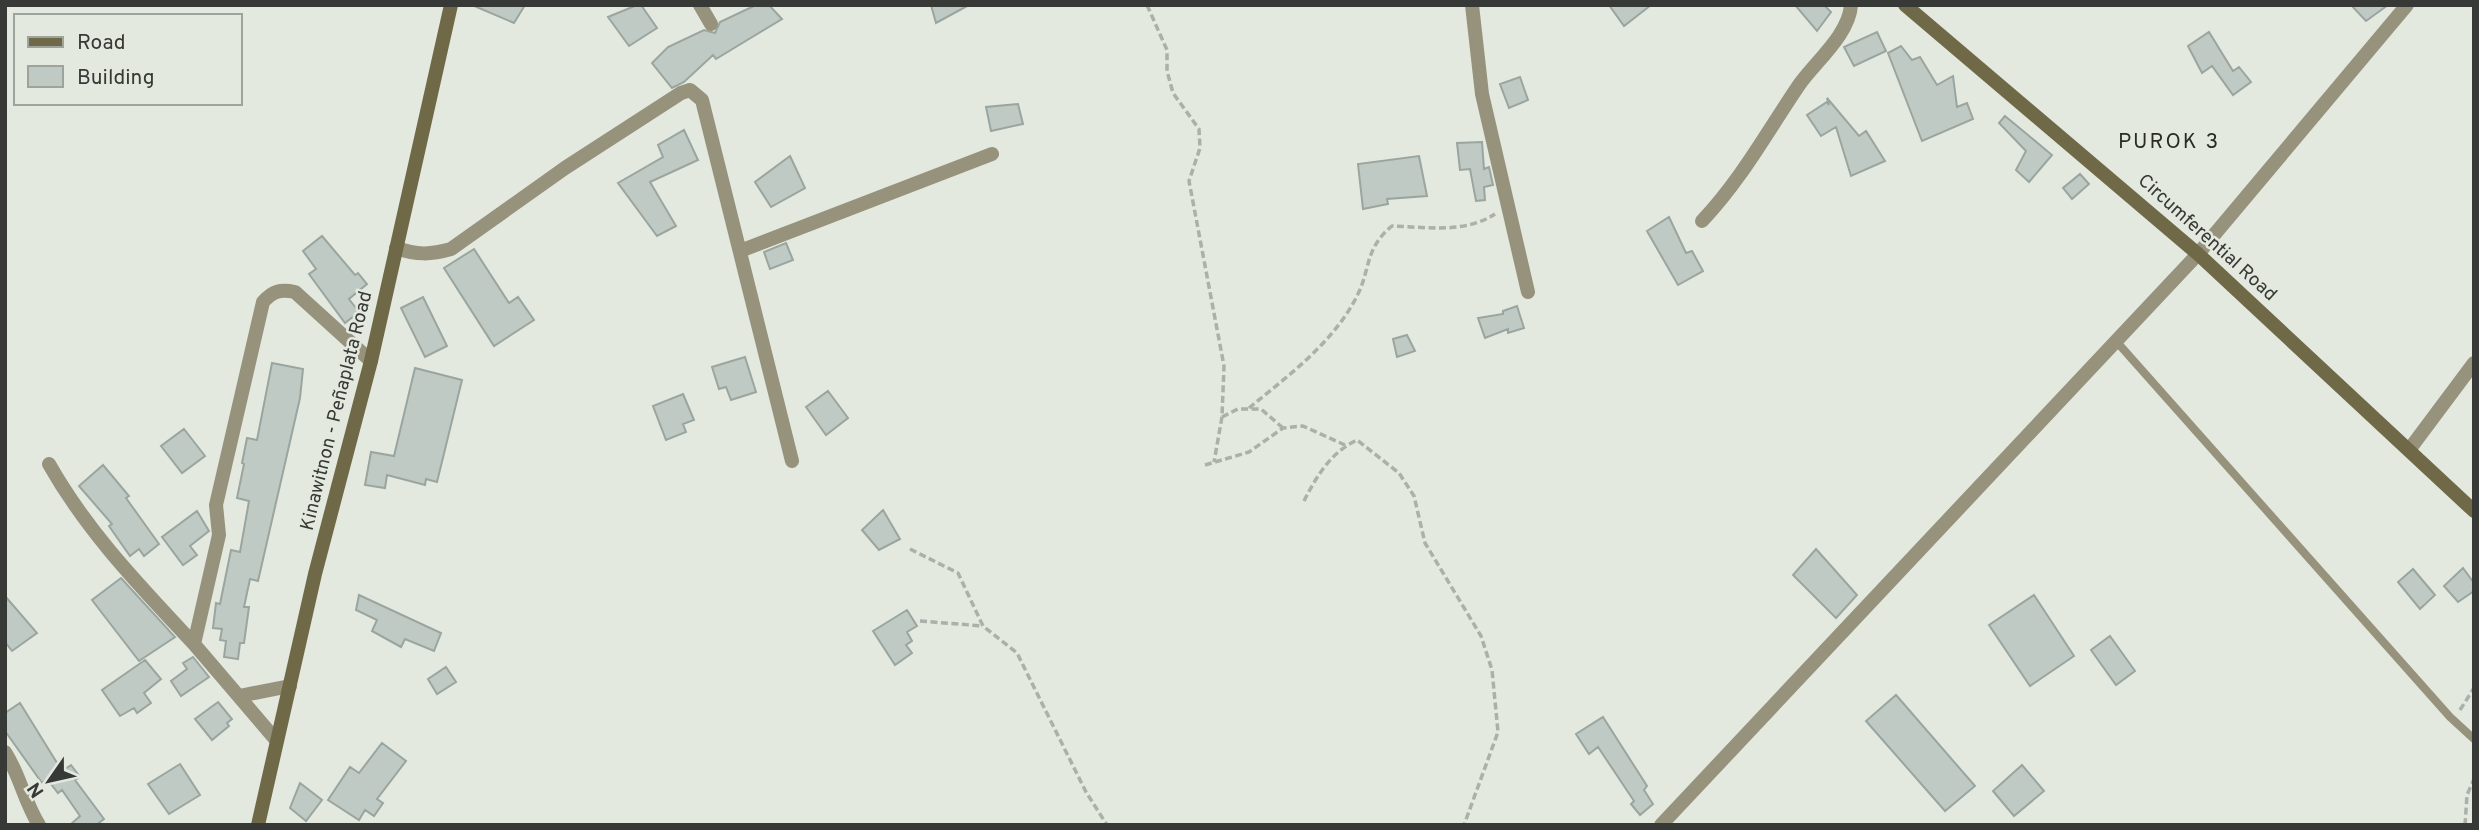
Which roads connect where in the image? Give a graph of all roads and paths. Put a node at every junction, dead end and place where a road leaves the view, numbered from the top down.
1 (451, 5) edge
2 (700, 5) edge
3 (1147, 5) edge
4 (1472, 5) edge
5 (1851, 5) edge
6 (1905, 5) edge
7 (2407, 5) edge
8 (711, 24) dead end
9 (992, 155) dead end
10 (1508, 206) junction
11 (1702, 221) dead end
12 (396, 248) junction
13 (740, 251) junction
14 (2198, 254) junction
15 (1528, 292) dead end
16 (2116, 341) junction
17 (370, 361) junction
18 (2474, 363) edge
19 (1249, 408) junction
20 (1222, 417) junction
21 (1283, 428) junction
22 (1345, 445) junction
23 (2409, 450) junction
24 (792, 461) dead end
25 (1214, 462) junction
26 (50, 464) dead end
27 (1205, 464) dead end
28 (1304, 501) dead end
29 (2474, 510) edge
30 (911, 549) dead end
31 (920, 621) dead end
32 (983, 626) junction
33 (194, 644) junction
34 (290, 686) junction
35 (2474, 688) edge
36 (239, 695) junction
37 (2454, 720) junction
38 (2474, 739) edge
39 (276, 740) junction
40 (5, 752) edge
41 (18, 772) junction
42 (2474, 779) edge
43 (5, 783) edge
44 (38, 825) edge
45 (258, 825) edge
46 (1107, 825) edge
47 (1464, 825) edge
48 (1661, 825) edge
49 (2465, 825) edge

1 - 12 street, Kinawitnon - Peñaplata Road
2 - 8 street
3 - 20 path
4 - 10 street
5 - 11 street
6 - 14 street, Circumferential Road
7 - 14 street
9 - 13 street
10 - 15 street
10 - 19 path
12 - 13 street
12 - 17 street, Kinawitnon - Peñaplata Road
13 - 24 street
14 - 16 street
14 - 23 street, Circumferential Road
16 - 37 lane
16 - 48 street
17 - 33 street
17 - 34 street, Kinawitnon - Peñaplata Road
18 - 23 street
19 - 20 path
19 - 21 path
20 - 25 path
21 - 22 path
21 - 25 path
22 - 28 path
22 - 47 path
23 - 29 street, Circumferential Road
25 - 27 path
26 - 33 street
30 - 32 path
31 - 32 path
32 - 46 path
33 - 36 street
34 - 36 street
34 - 39 street, Kinawitnon - Peñaplata Road
35 - 37 path
36 - 39 street
37 - 38 lane
39 - 45 street, Kinawitnon - Peñaplata Road
40 - 41 street
41 - 43 street
41 - 44 street
42 - 49 path

